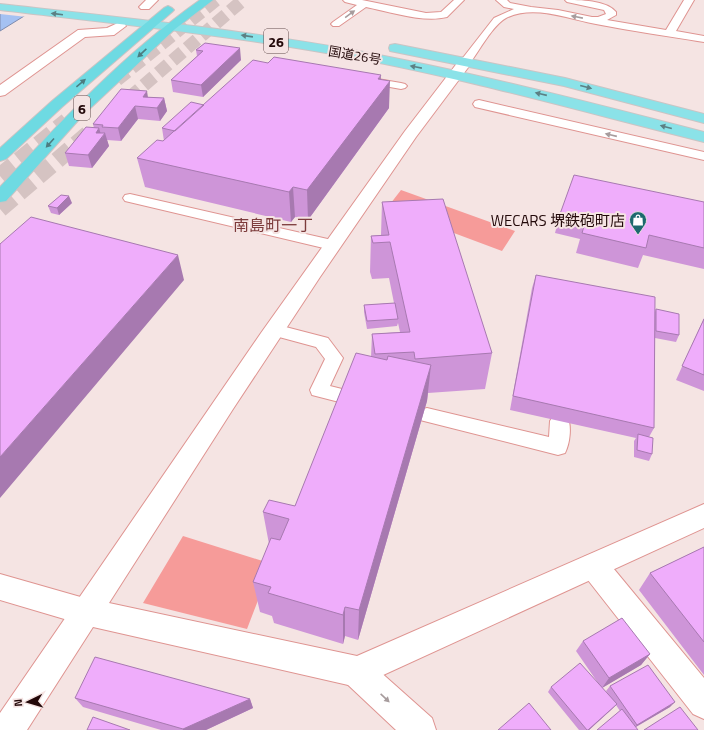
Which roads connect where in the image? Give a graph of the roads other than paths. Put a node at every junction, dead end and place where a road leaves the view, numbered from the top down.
1 (21, 0) edge
2 (207, 0) edge
3 (348, 0) edge
4 (459, 0) edge
5 (500, 0) edge
6 (570, 0) edge
7 (689, 0) edge
8 (364, 4) junction
9 (174, 5) dead end
10 (0, 7) edge
11 (534, 9) junction
12 (500, 17) junction
13 (592, 20) junction
14 (167, 21) junction
15 (336, 24) dead end
16 (246, 25) dead end
17 (120, 26) dead end
18 (670, 34) junction
19 (704, 39) edge
20 (385, 46) dead end
21 (460, 68) junction
22 (354, 78) edge
23 (400, 86) dead end
24 (0, 92) edge
25 (479, 104) dead end
26 (704, 119) edge
27 (704, 137) edge
28 (0, 156) edge
29 (704, 156) edge
30 (174, 194) edge
31 (0, 197) edge
32 (130, 198) dead end
33 (162, 206) junction
34 (332, 245) junction
35 (274, 330) junction
36 (347, 396) edge
37 (426, 415) edge
38 (560, 421) edge
39 (704, 516) edge
40 (594, 566) junction
41 (0, 587) edge
42 (88, 612) junction
43 (357, 672) junction
44 (704, 703) edge
45 (8, 730) edge
46 (420, 730) edge

1 - 14 highway, 国道26号 / 26
2 - 14 highway
3 - 8 lane
4 - 8 lane
5 - 11 lane
5 - 12 lane
6 - 13 lane
7 - 18 lane
15 -> 8 lane
9 - 14 highway
14 -> 10 highway, 国道26号 / 26
11 - 12 lane
13 -> 11 lane
12 - 21 lane
13 - 18 lane
14 - 16 highway, 国道26号 / 26
21 -> 14 highway, 国道26号 / 26
28 -> 14 highway, 6
14 -> 31 highway, 6
17 - 24 street
18 - 19 lane
20 - 21 highway, 国道26号 / 26
21 -> 26 highway, 国道26号 / 26
27 -> 21 highway, 国道26号 / 26
21 - 34 street
22 - 23 lane
29 -> 25 lane
30 - 33 lane
32 - 33 lane
33 - 34 lane
34 - 35 street
35 - 36 lane
35 - 42 street
37 - 38 lane
39 - 40 street
40 - 43 street
40 - 44 street
41 - 42 street
42 - 43 street
42 - 45 street
43 -> 46 street

